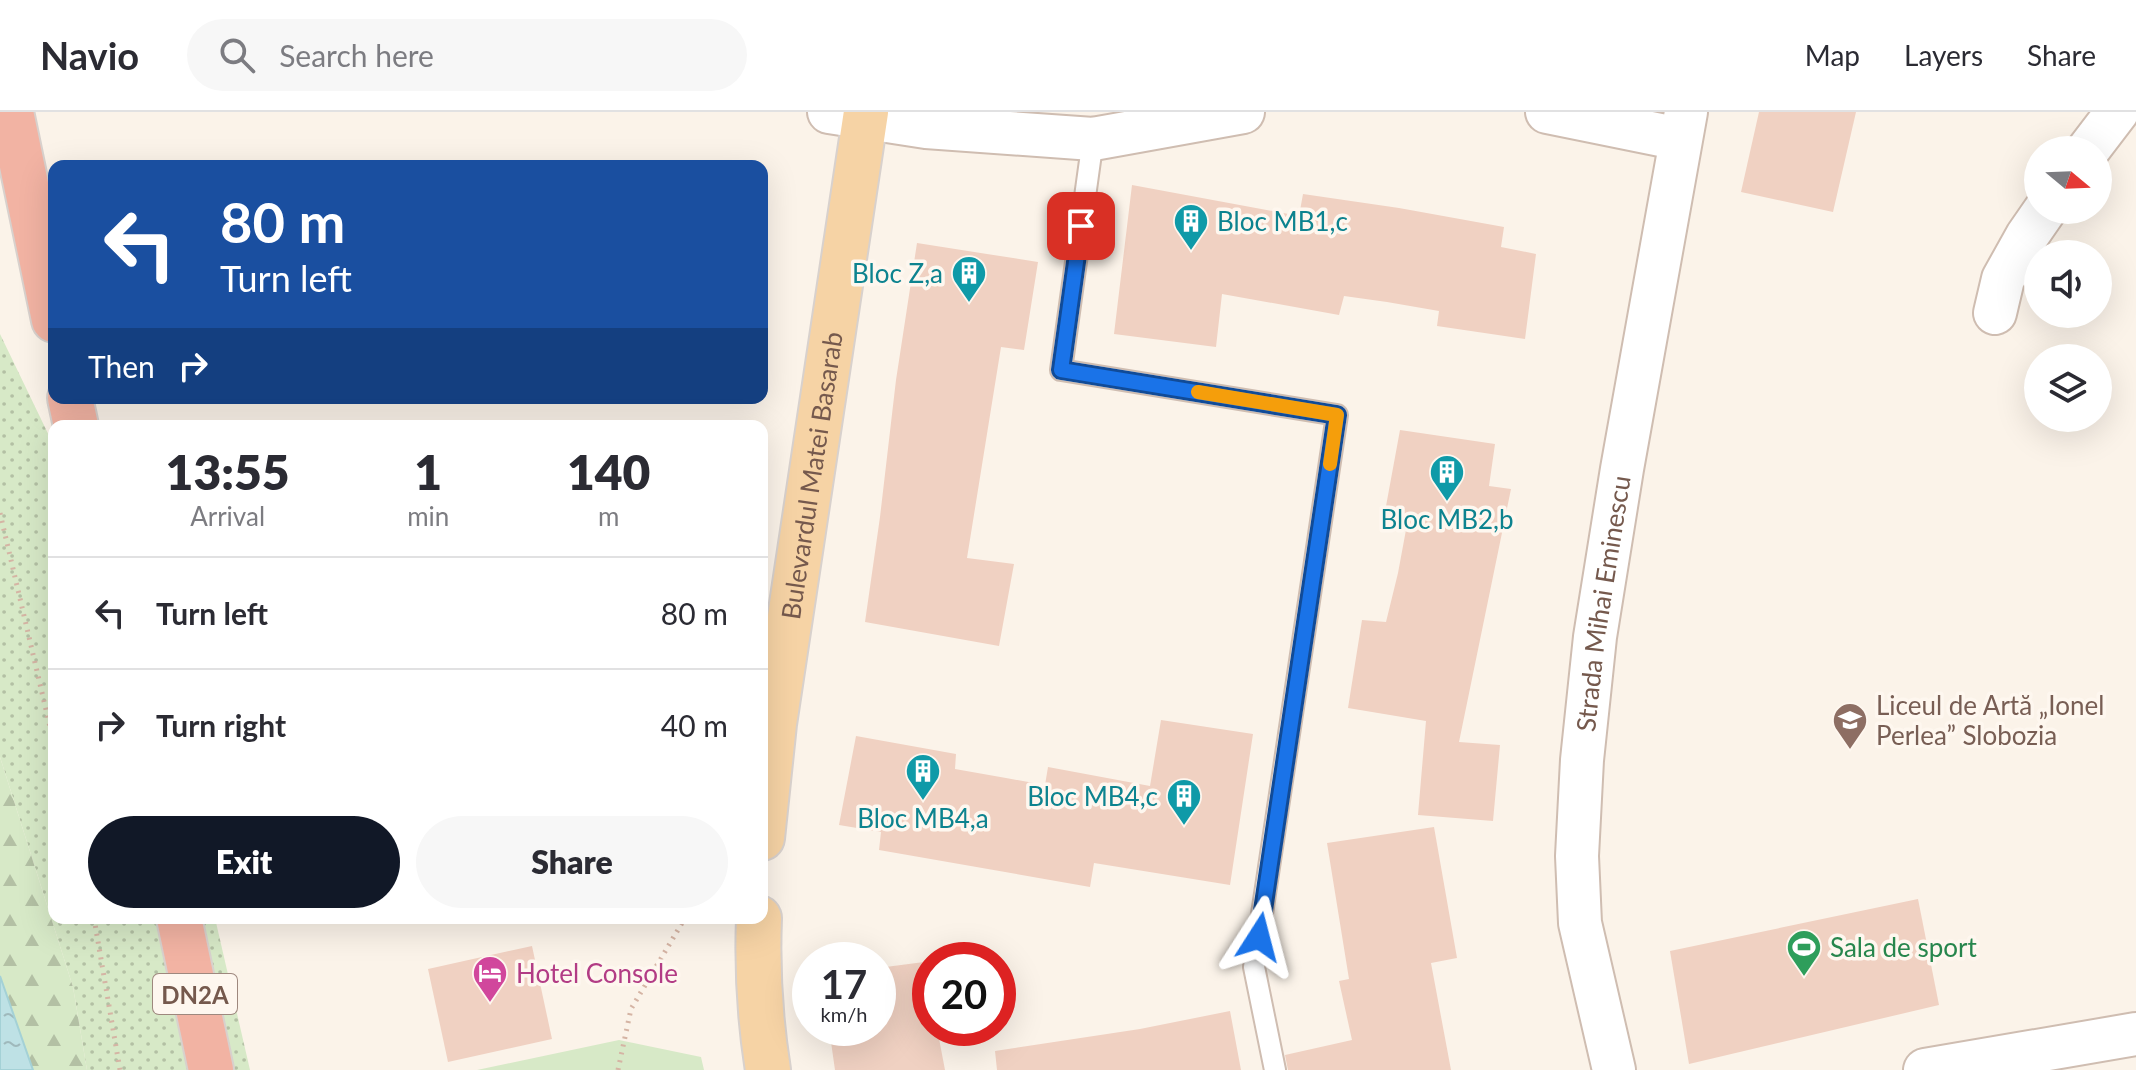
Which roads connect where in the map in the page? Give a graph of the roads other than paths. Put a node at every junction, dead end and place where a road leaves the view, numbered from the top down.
1 (11, 112) edge
2 (1243, 112) edge
3 (1547, 112) edge
4 (2117, 112) edge
5 (854, 114) edge
6 (1683, 125) edge
7 (2099, 136) edge
8 (1093, 139) junction
9 (2035, 224) edge
10 (48, 291) edge
11 (1995, 313) dead end
12 (768, 781) edge
13 (180, 924) edge
14 (759, 924) edge
15 (2136, 1034) edge
16 (211, 1070) edge
17 (768, 1070) edge
18 (1275, 1070) edge
19 (1614, 1070) edge
20 (1925, 1070) edge

1 - 10 highway
2 - 8 street
3 - 6 street
4 - 7 street
5 - 8 street
5 - 12 main road, Bulevardul Matei Basarab
6 - 19 street, Strada Mihai Eminescu
8 - 18 lane
9 - 11 street
13 - 16 highway, DN2A
14 - 17 main road
15 - 20 street

